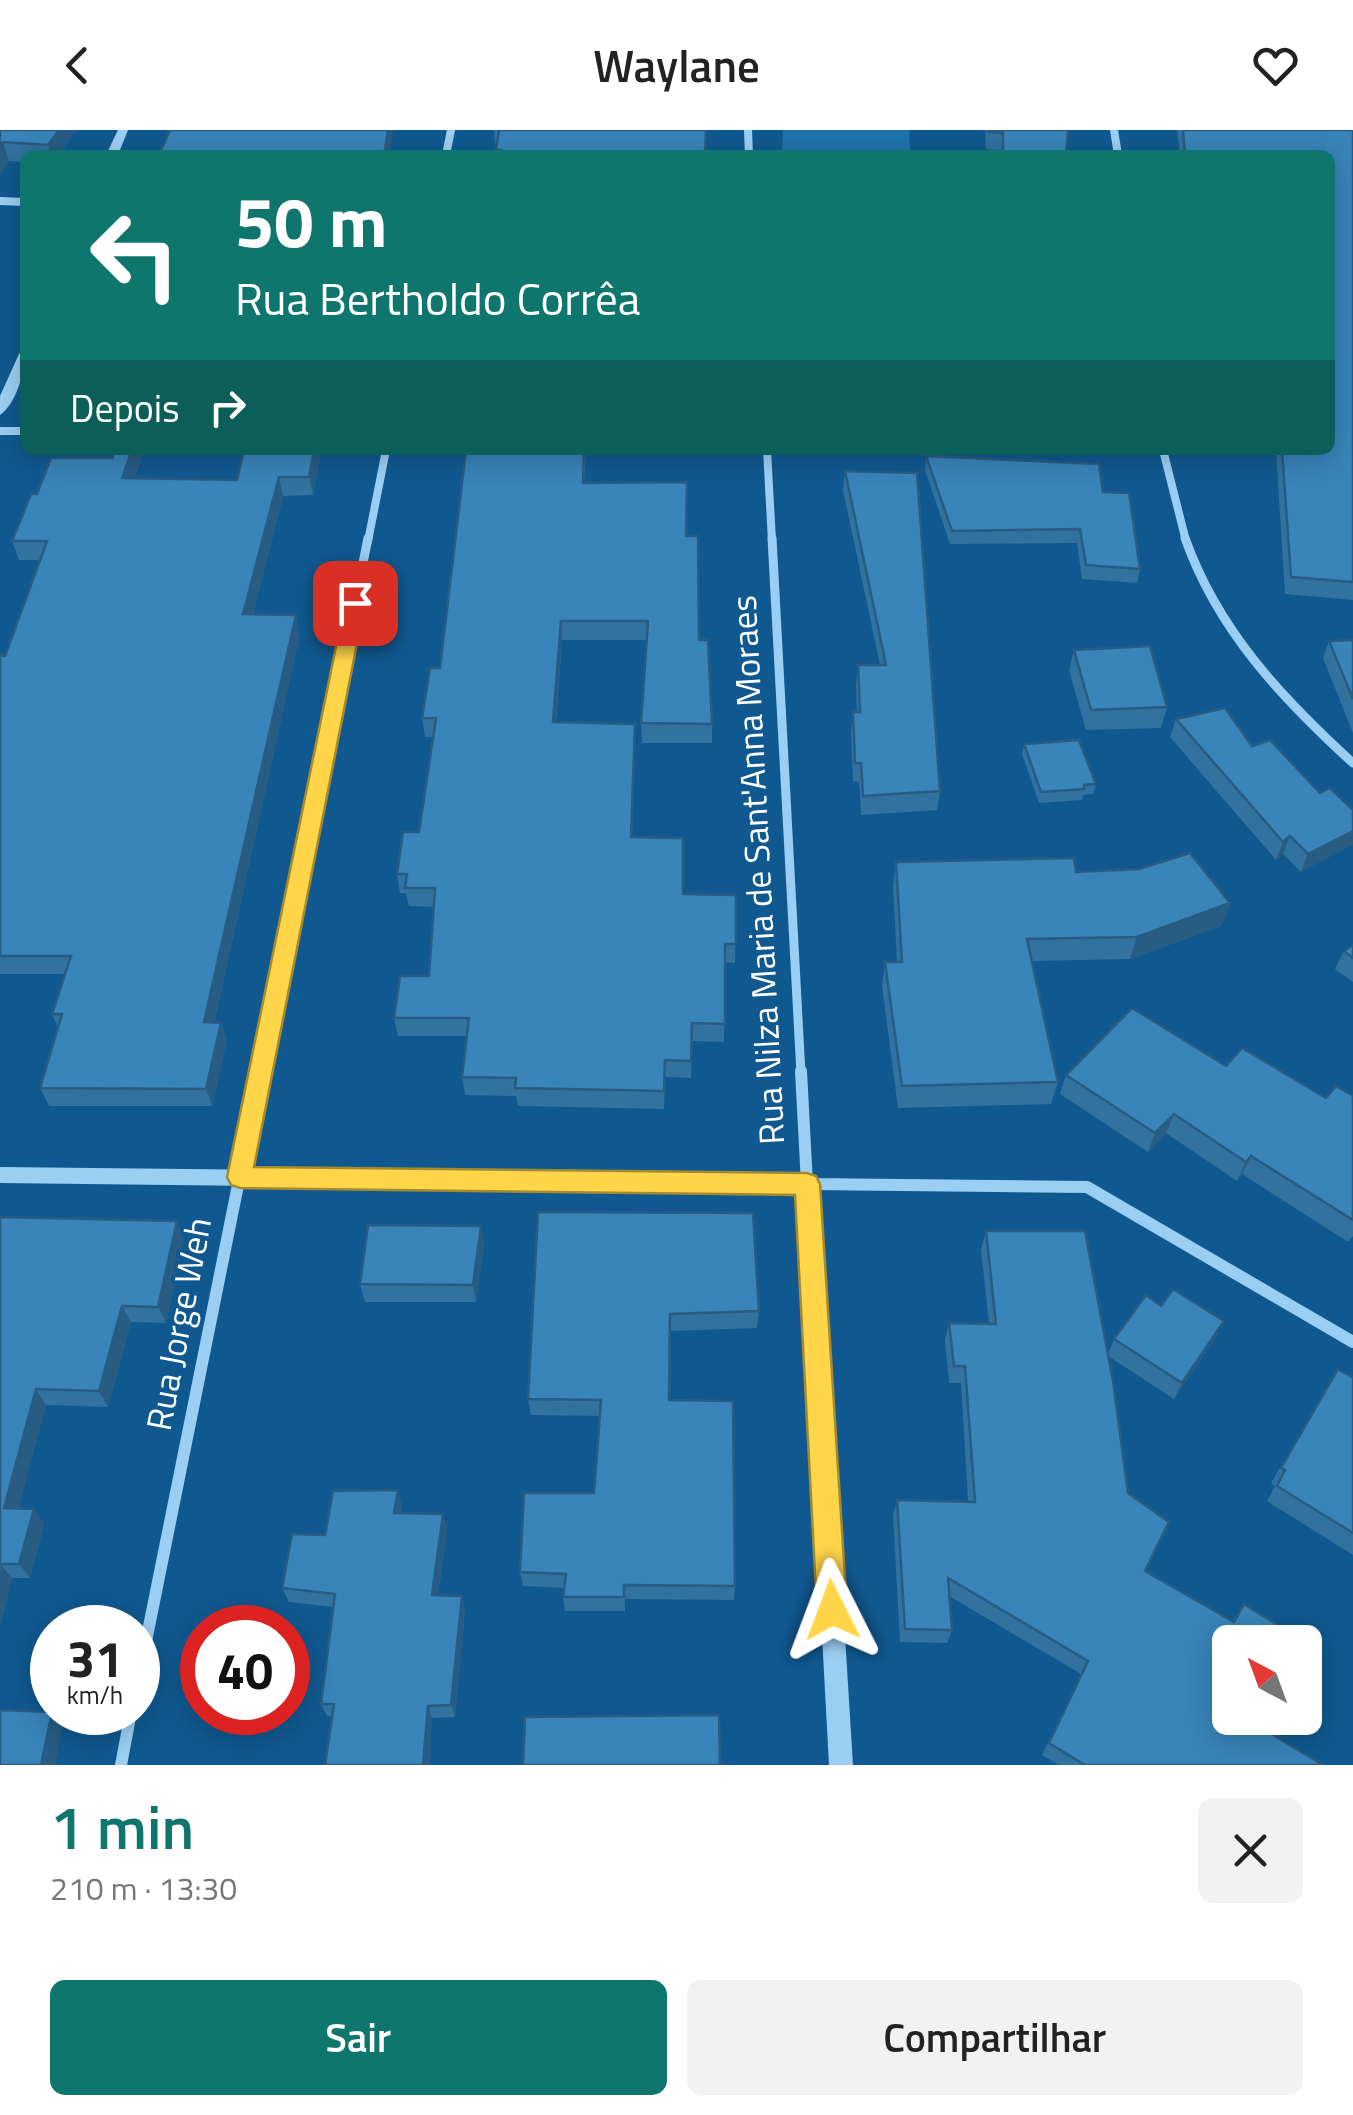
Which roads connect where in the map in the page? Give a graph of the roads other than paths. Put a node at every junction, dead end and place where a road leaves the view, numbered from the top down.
1 (20, 365) edge
2 (0, 411) edge
3 (385, 455) edge
4 (767, 455) edge
5 (1164, 455) edge
6 (1353, 762) edge
7 (0, 1174) edge
8 (240, 1177) junction
9 (807, 1184) junction
10 (1353, 1342) edge
11 (153, 1605) edge
12 (126, 1735) edge
13 (120, 1765) edge
14 (840, 1765) edge

1 - 2 street
3 - 8 street, Rua Jorge Weh
4 - 9 street, Rua Nilza Maria de Sant'Anna Moraes
5 - 6 street
7 - 8 street
8 - 9 street
8 - 11 street, Rua Jorge Weh
9 - 10 street
9 - 14 street, Rua Nilza Maria de Sant'Anna Moraes
12 - 13 street

